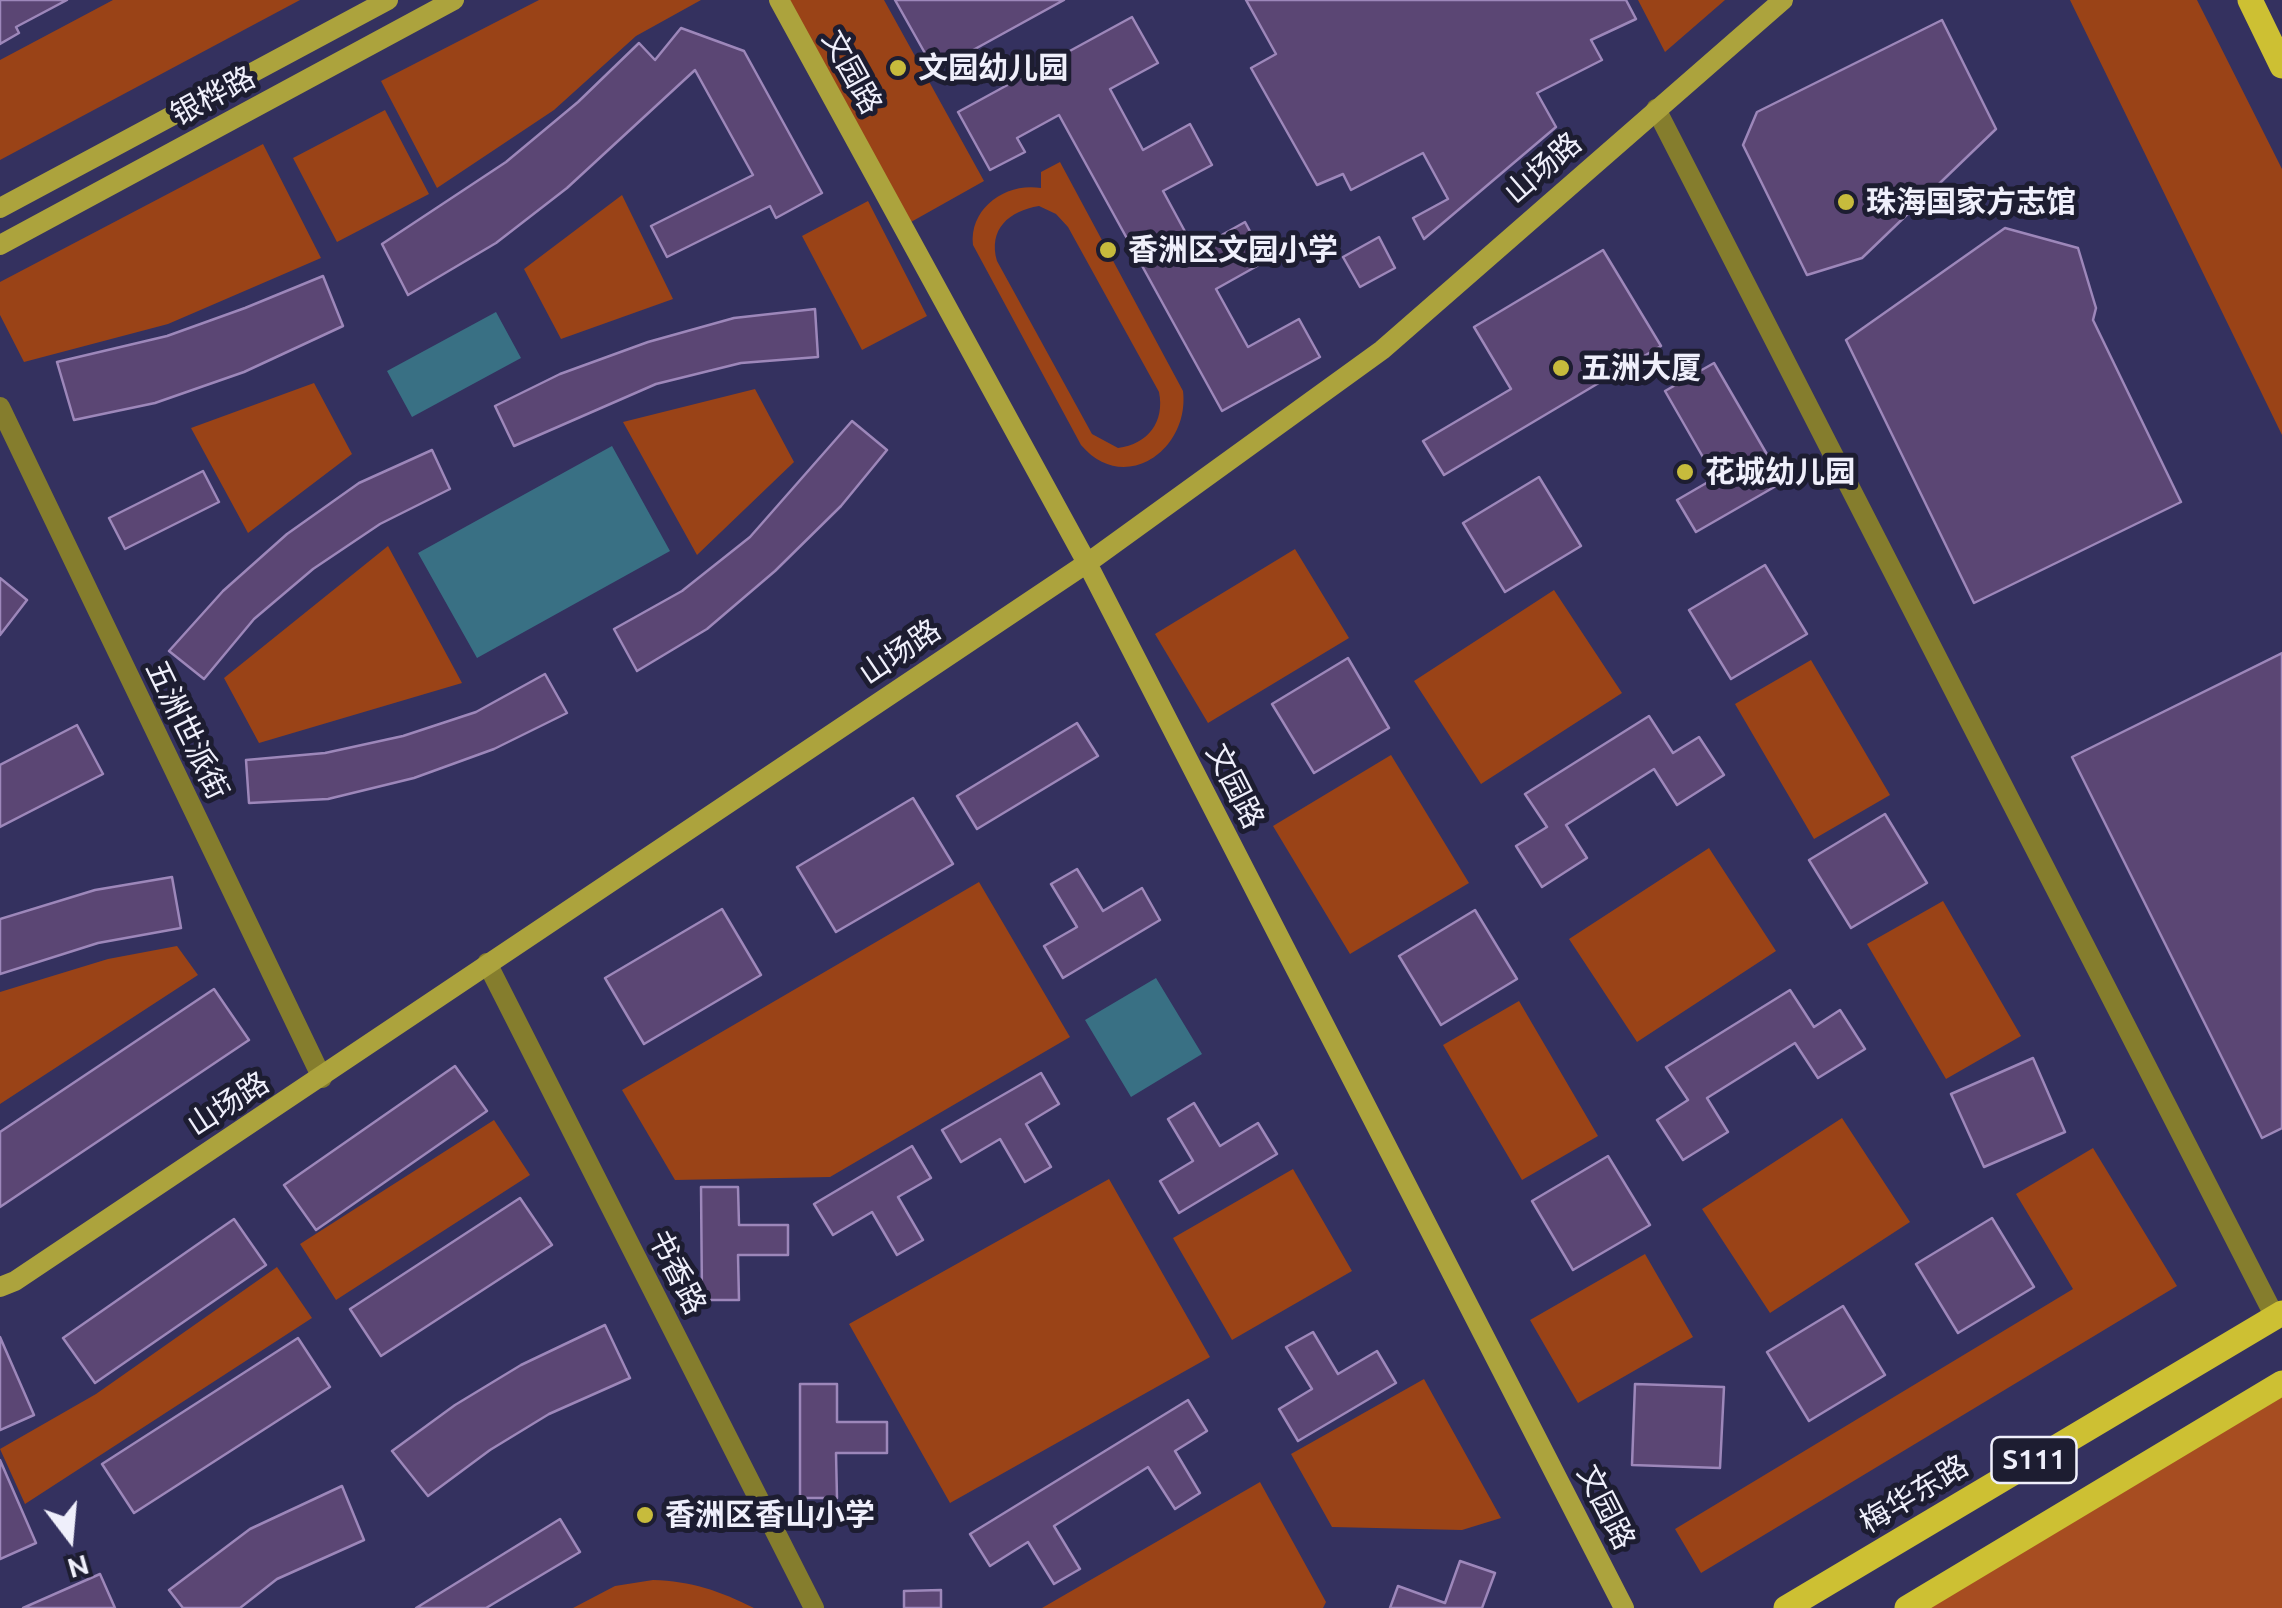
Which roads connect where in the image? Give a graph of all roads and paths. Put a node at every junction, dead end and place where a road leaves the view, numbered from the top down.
1 (388, 0) edge
2 (454, 0) edge
3 (778, 0) edge
4 (1783, 0) edge
5 (2250, 0) edge
6 (2282, 66) edge
7 (1656, 109) junction
8 (0, 208) edge
9 (0, 246) edge
10 (0, 407) edge
11 (1087, 563) junction
12 (487, 963) junction
13 (322, 1078) junction
14 (0, 1287) edge
15 (2279, 1314) edge
16 (2282, 1383) edge
17 (814, 1608) edge
18 (1624, 1608) edge
19 (1786, 1608) edge
20 (1908, 1608) edge

1 - 8 street, 银桦路
2 - 9 street, 银桦路
3 - 11 street, 文园路
4 - 7 street, 山场路
5 - 6 main road
7 - 11 street, 山场路
7 - 15 street
10 - 13 street, 五洲世派街
11 - 12 street, 山场路
11 - 18 street, 文园路
12 - 13 street, 山场路
12 - 17 street, 书香路
13 - 14 street, 山场路
15 - 19 main road, 梅华东路 / S111
16 - 20 main road, S111

